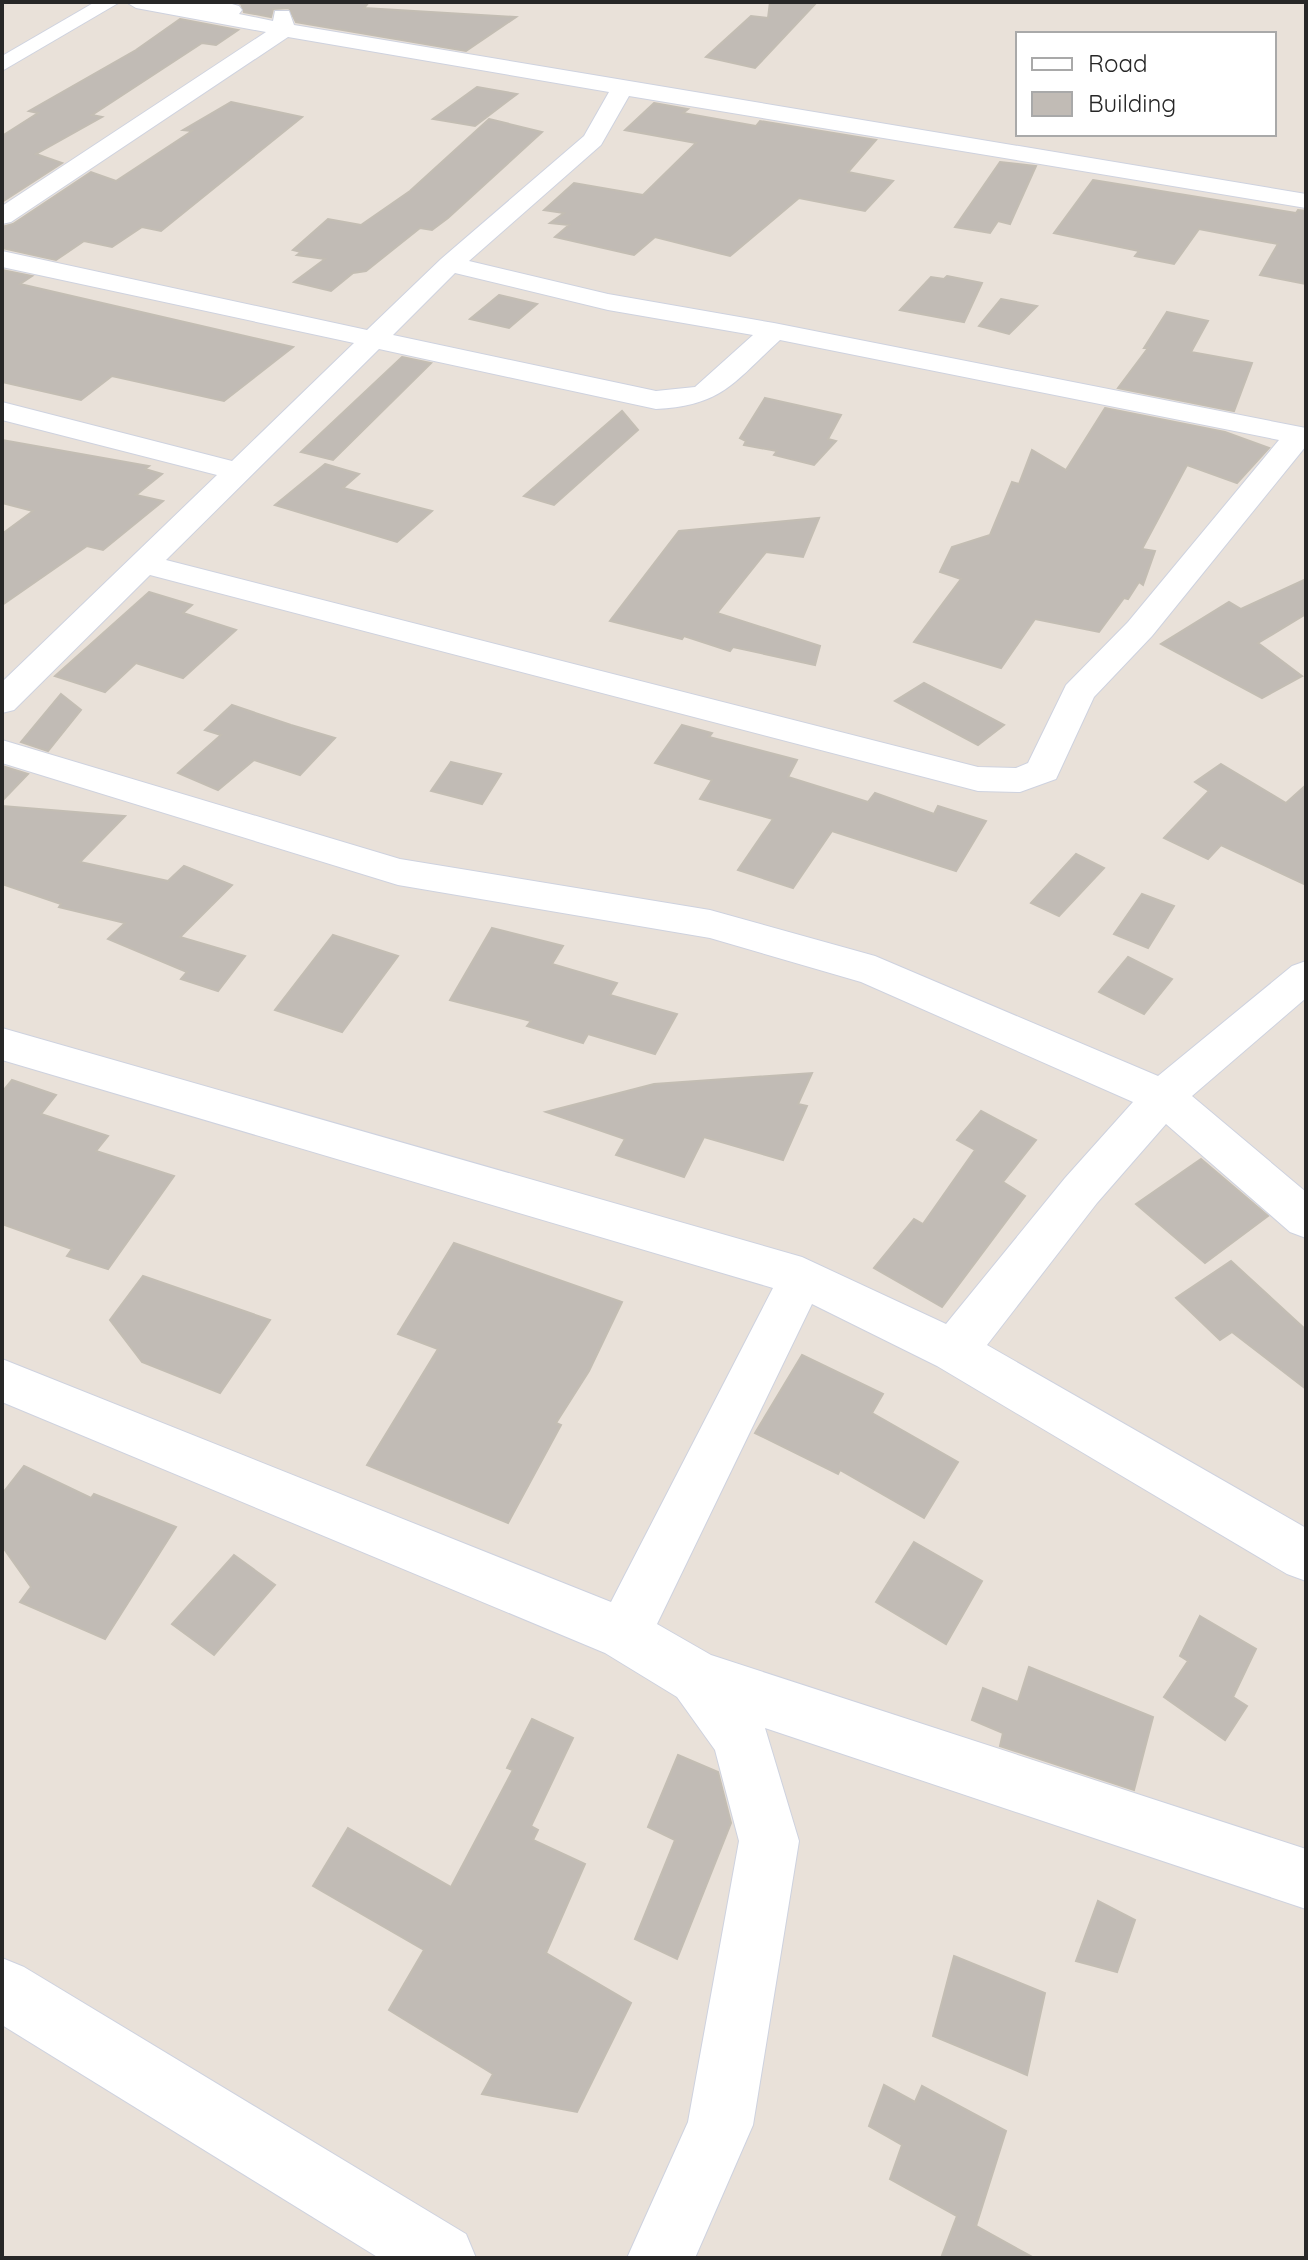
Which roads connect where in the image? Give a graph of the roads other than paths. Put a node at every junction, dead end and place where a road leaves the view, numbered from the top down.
1 (110, 2) edge
2 (136, 2) edge
3 (286, 3) edge
4 (202, 12) junction
5 (284, 30) junction
6 (2, 65) edge
7 (622, 88) junction
8 (1306, 201) edge
9 (2, 217) edge
10 (2, 259) edge
11 (450, 264) junction
12 (774, 331) junction
13 (371, 341) junction
14 (3, 413) edge
15 (1302, 436) edge
16 (241, 472) junction
17 (145, 564) junction
18 (2, 702) edge
19 (2, 751) edge
20 (1306, 976) edge
21 (2, 1044) edge
22 (1164, 1097) junction
23 (1306, 1219) edge
24 (802, 1277) junction
25 (954, 1351) junction
26 (2, 1380) edge
27 (1306, 1556) edge
28 (624, 1634) junction
29 (697, 1678) junction
30 (1306, 1879) edge
31 (2, 1989) edge
32 (442, 2258) edge
33 (661, 2258) edge

1 - 6 street
2 - 4 street
3 - 4 street
3 - 5 street
4 - 5 street
5 - 7 street
5 - 9 street
7 - 8 street
7 - 11 street
10 - 13 street
11 - 12 street
11 - 13 street
12 - 13 street
12 - 15 street
13 - 16 street
14 - 16 street
15 - 17 street
16 - 17 street
17 - 18 street
19 - 22 street
20 - 22 street
21 - 24 street
22 - 23 street
22 - 25 street
24 - 25 street
24 - 28 street
25 - 27 street
26 - 28 street
28 - 29 street
29 - 30 street
29 - 33 street
31 - 32 street

